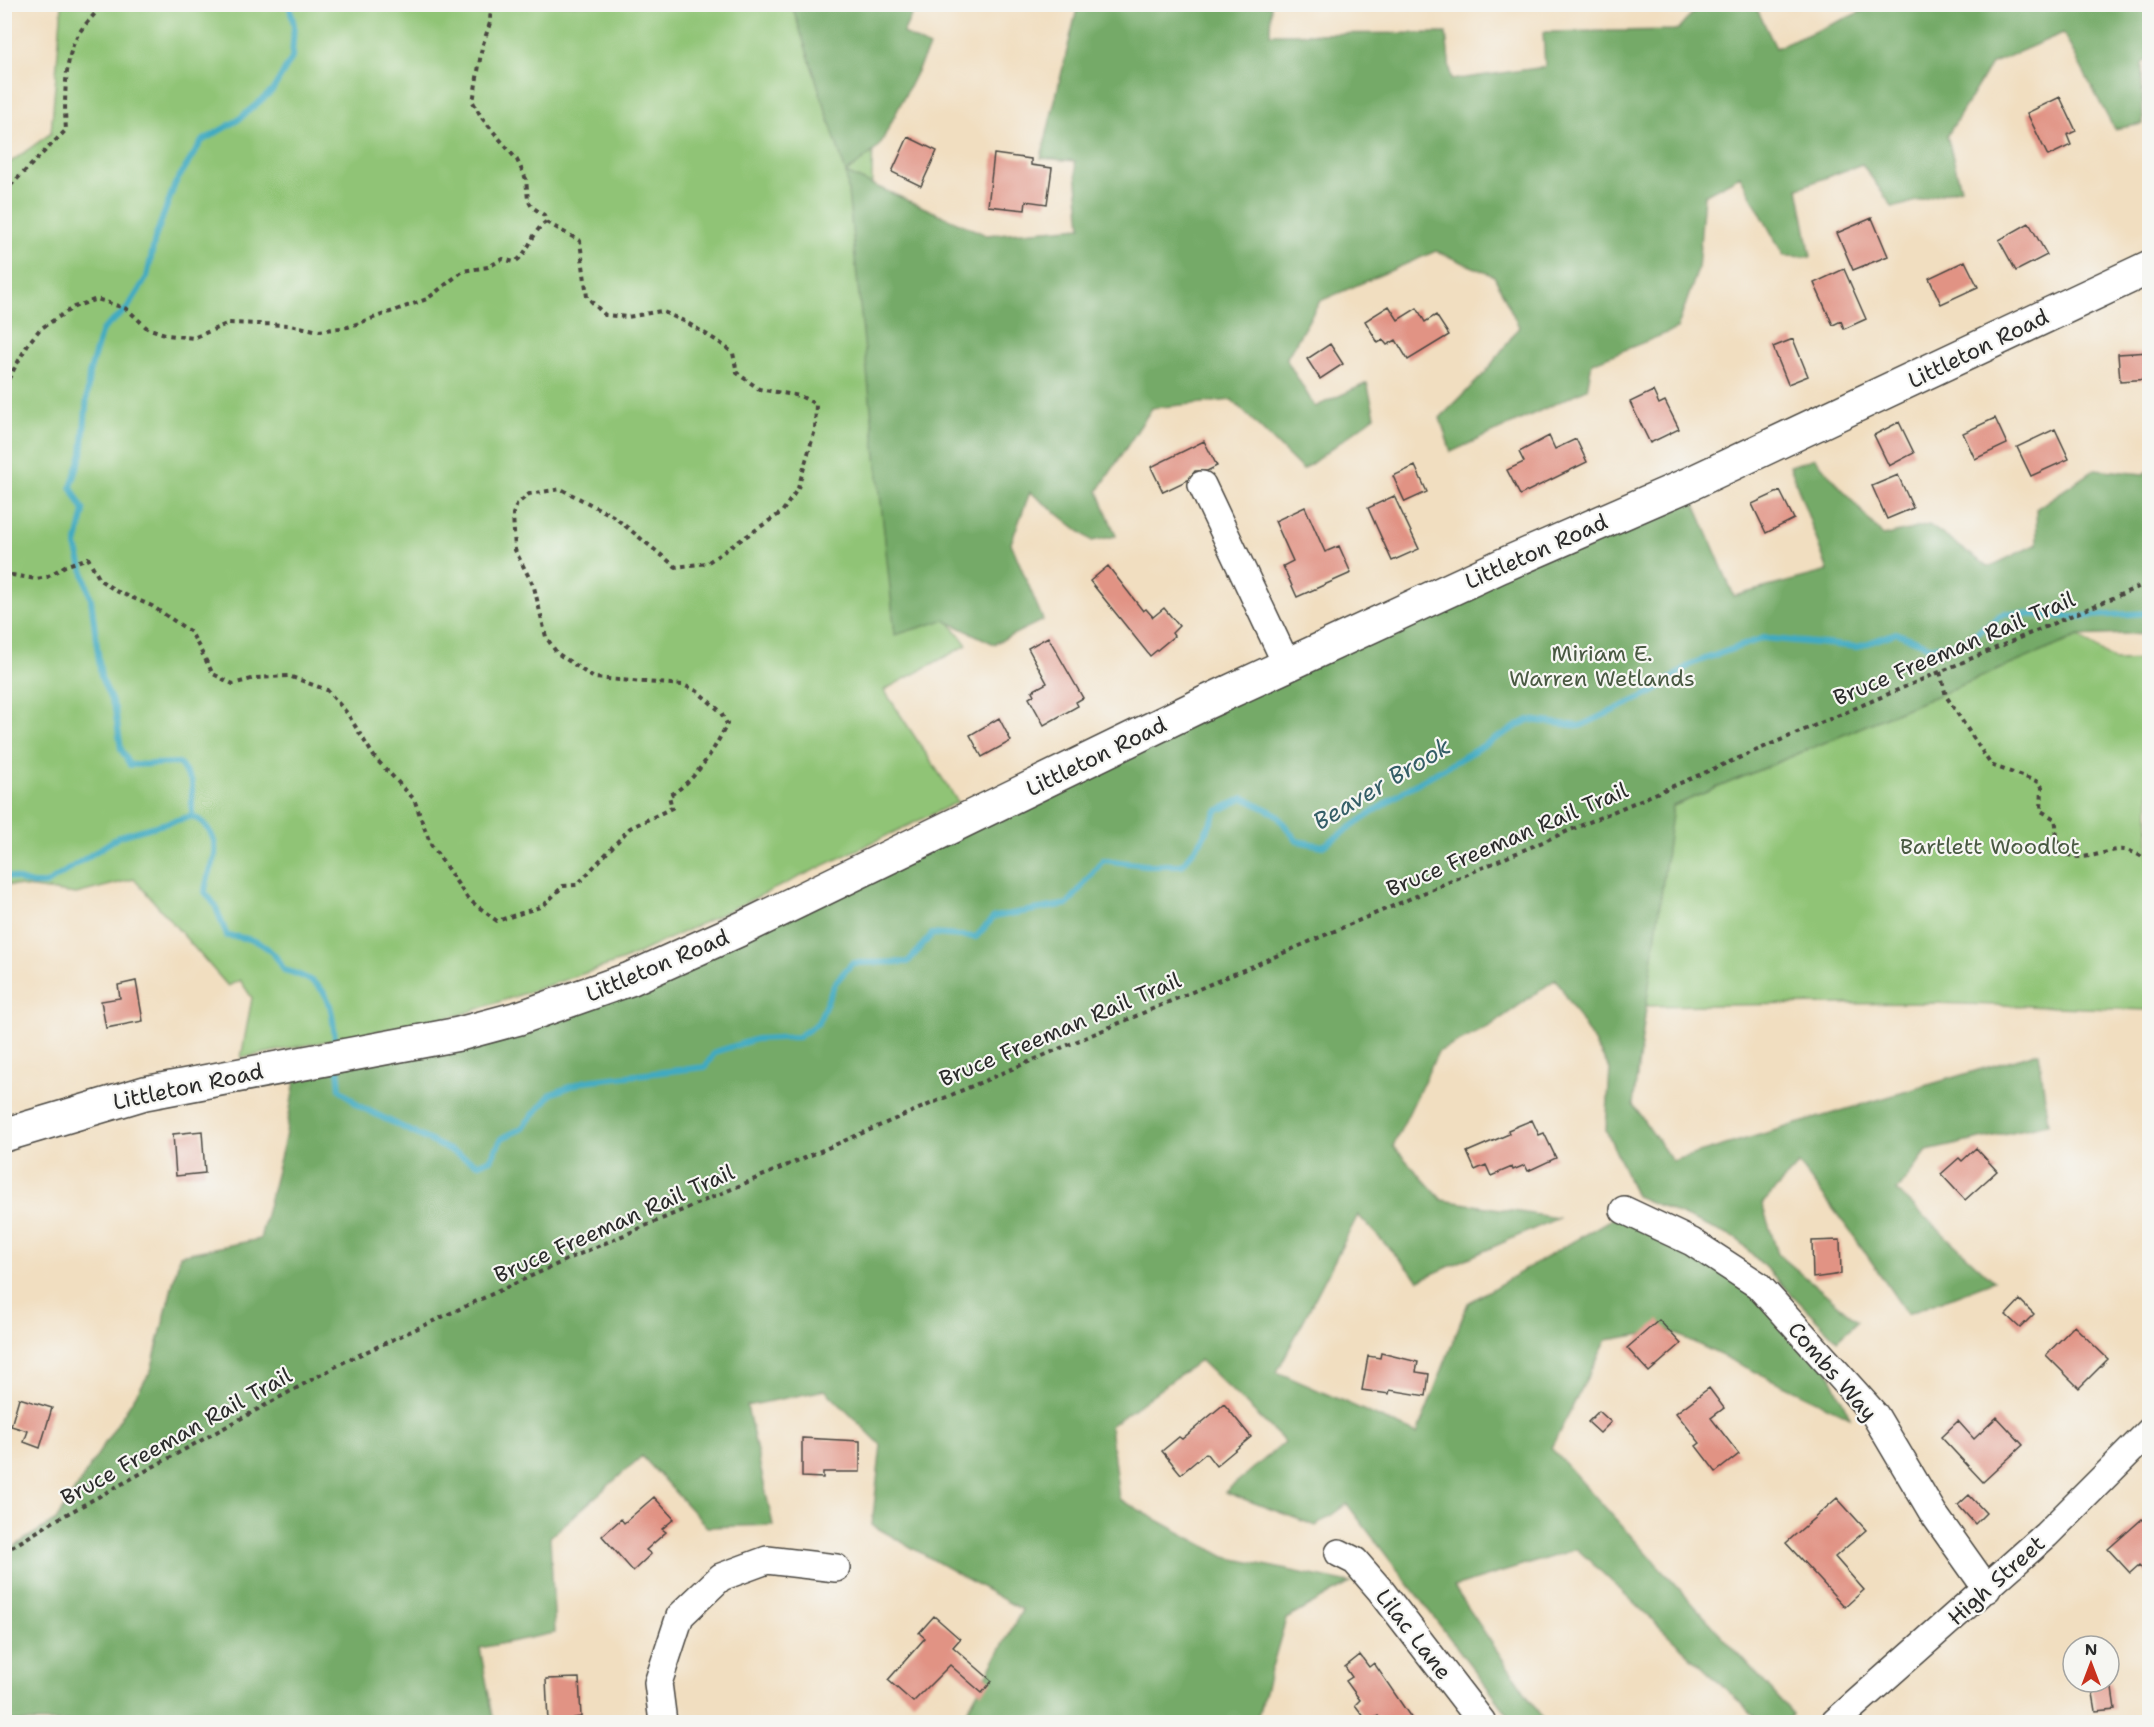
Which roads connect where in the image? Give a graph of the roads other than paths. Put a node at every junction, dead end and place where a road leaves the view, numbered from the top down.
1 (2150, 267) edge
2 (1202, 485) dead end
3 (1287, 665) junction
4 (4, 1135) edge
5 (1624, 1210) dead end
6 (2150, 1431) edge
7 (1339, 1553) dead end
8 (836, 1568) dead end
9 (1987, 1589) junction
10 (663, 1722) edge
11 (1482, 1722) edge
12 (1835, 1722) edge

1 - 3 main road, Littleton Road
2 - 3 street
3 - 4 main road, Littleton Road
5 - 9 street, Combs Way
6 - 9 street, High Street
7 - 11 street, Lilac Lane
8 - 10 street
9 - 12 street, High Street

